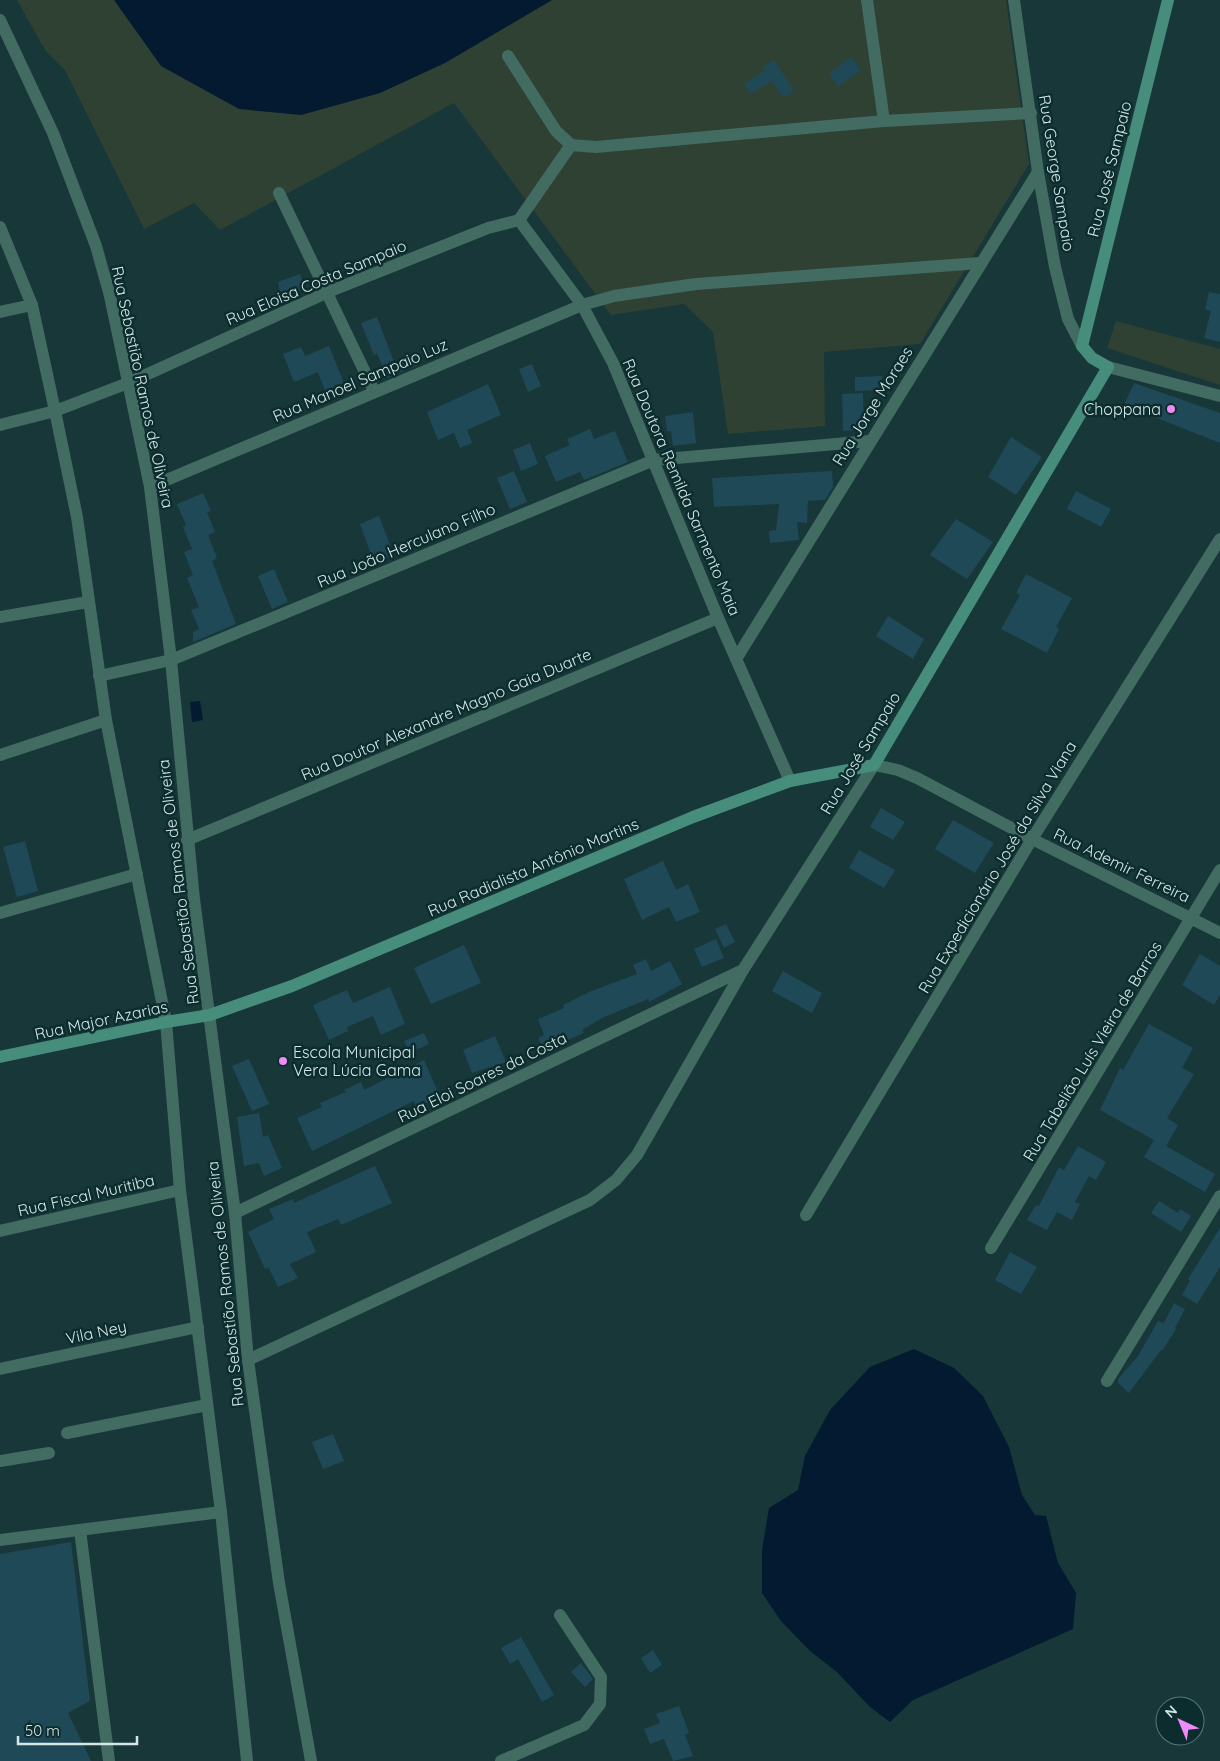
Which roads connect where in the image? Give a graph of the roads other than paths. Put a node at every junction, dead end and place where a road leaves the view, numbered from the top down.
1 (867, 0) edge
2 (1014, 0) edge
3 (1168, 0) edge
4 (0, 20) edge
5 (508, 56) dead end
6 (1031, 113) junction
7 (884, 121) junction
8 (571, 145) junction
9 (1038, 172) junction
10 (279, 193) dead end
11 (519, 220) junction
12 (0, 227) edge
13 (980, 263) junction
14 (328, 292) junction
15 (32, 305) junction
16 (582, 305) junction
17 (0, 312) edge
18 (1082, 346) junction
19 (1108, 367) junction
20 (128, 383) junction
21 (374, 391) junction
22 (1220, 396) edge
23 (55, 411) junction
24 (0, 425) edge
25 (870, 441) junction
26 (654, 460) junction
27 (150, 487) junction
28 (1220, 539) edge
29 (88, 602) junction
30 (0, 617) edge
31 (718, 618) junction
32 (736, 659) junction
33 (170, 660) junction
34 (99, 676) junction
35 (106, 720) junction
36 (0, 754) edge
37 (874, 765) junction
38 (790, 781) junction
39 (1032, 839) junction
40 (187, 840) junction
41 (1220, 870) edge
42 (137, 874) junction
43 (0, 913) edge
44 (1192, 917) junction
45 (1220, 933) edge
46 (743, 970) junction
47 (210, 1015) junction
48 (166, 1022) junction
49 (0, 1057) edge
50 (180, 1190) junction
51 (1220, 1196) edge
52 (235, 1213) junction
53 (806, 1215) dead end
54 (0, 1231) edge
55 (991, 1248) dead end
56 (198, 1327) junction
57 (248, 1360) junction
58 (0, 1369) edge
59 (1107, 1381) dead end
60 (207, 1405) junction
61 (67, 1433) dead end
62 (49, 1453) dead end
63 (0, 1462) edge
64 (221, 1512) junction
65 (80, 1530) junction
66 (0, 1540) edge
67 (560, 1615) dead end
68 (110, 1761) edge
69 (247, 1761) edge
70 (311, 1761) edge
71 (501, 1761) edge

1 - 7 street
2 - 6 street, Rua George Sampaio
3 - 18 street, Rua José Sampaio
4 - 20 street, Rua Sebastião Ramos de Oliveira
5 - 8 street
6 - 7 street
6 - 9 street, Rua George Sampaio
7 - 8 street
8 - 11 street
9 - 13 street, Rua Jorge Moraes
9 - 18 street, Rua George Sampaio
10 - 14 street
11 - 14 street, Rua Eloisa Costa Sampaio
11 - 16 street, Rua Doutora Remilda Sarmento Maia
12 - 15 street, Rua Sebastião Ramos de Oliveira
13 - 16 street, Rua Manoel Sampaio Luz
13 - 25 street, Rua Jorge Moraes
14 - 20 street, Rua Eloisa Costa Sampaio
14 - 21 street
15 - 17 street
15 - 23 street, Rua Sebastião Ramos de Oliveira
16 - 21 street, Rua Manoel Sampaio Luz
16 - 26 street, Rua Doutora Remilda Sarmento Maia
18 - 19 street
19 - 22 street
19 - 37 street, Rua José Sampaio
20 - 23 street, Rua Eloisa Costa Sampaio
20 - 27 street, Rua Sebastião Ramos de Oliveira
21 - 27 street, Rua Manoel Sampaio Luz
23 - 24 street, Rua Eloisa Costa Sampaio
23 - 29 street, Rua Sebastião Ramos de Oliveira
25 - 26 street, Rua João Herculano Filho
25 - 32 street, Rua Jorge Moraes
26 - 31 street, Rua Doutora Remilda Sarmento Maia
26 - 33 street, Rua João Herculano Filho
27 - 33 street, Rua Sebastião Ramos de Oliveira
28 - 39 street, Rua Expedicionário José da Silva Viana
29 - 30 street
29 - 34 street, Rua Sebastião Ramos de Oliveira
31 - 32 street, Rua Doutora Remilda Sarmento Maia
31 - 40 street, Rua Doutor Alexandre Magno Gaia Duarte
32 - 38 street, Rua Doutora Remilda Sarmento Maia
33 - 34 street, Rua João Herculano Filho
33 - 40 street, Rua Sebastião Ramos de Oliveira
34 - 35 street, Rua Sebastião Ramos de Oliveira
35 - 36 street
35 - 42 street, Rua Sebastião Ramos de Oliveira
37 - 38 street, Rua Radialista Antônio Martins
37 - 39 street, Rua Ademir Ferreira
37 - 46 street, Rua José Sampaio
38 - 47 street, Rua Radialista Antônio Martins
39 - 44 street, Rua Ademir Ferreira
39 - 53 street, Rua Expedicionário José da Silva Viana
40 - 47 street, Rua Sebastião Ramos de Oliveira
41 - 44 street, Rua Tabelião Luís Vieira de Barros
42 - 43 street
42 - 48 street, Rua Sebastião Ramos de Oliveira
44 - 45 street, Rua Ademir Ferreira
44 - 55 street, Rua Tabelião Luís Vieira de Barros
46 - 52 street, Rua Eloi Soares da Costa
46 - 57 street, Rua José Sampaio
47 - 48 street, Rua Major Azarias
47 - 52 street, Rua Sebastião Ramos de Oliveira
48 - 49 street, Rua Major Azarias
48 - 50 street, Rua Sebastião Ramos de Oliveira
50 - 54 street, Rua Fiscal Muritiba
50 - 56 street, Rua Sebastião Ramos de Oliveira
51 - 59 street
52 - 57 street, Rua Sebastião Ramos de Oliveira
56 - 58 street, Vila Ney
56 - 60 street, Rua Sebastião Ramos de Oliveira
57 - 70 street, Rua Sebastião Ramos de Oliveira
60 - 61 street
60 - 64 street, Rua Sebastião Ramos de Oliveira
62 - 63 street
64 - 65 street
64 - 69 street, Rua Sebastião Ramos de Oliveira
65 - 66 street
65 - 68 street
67 - 71 street

